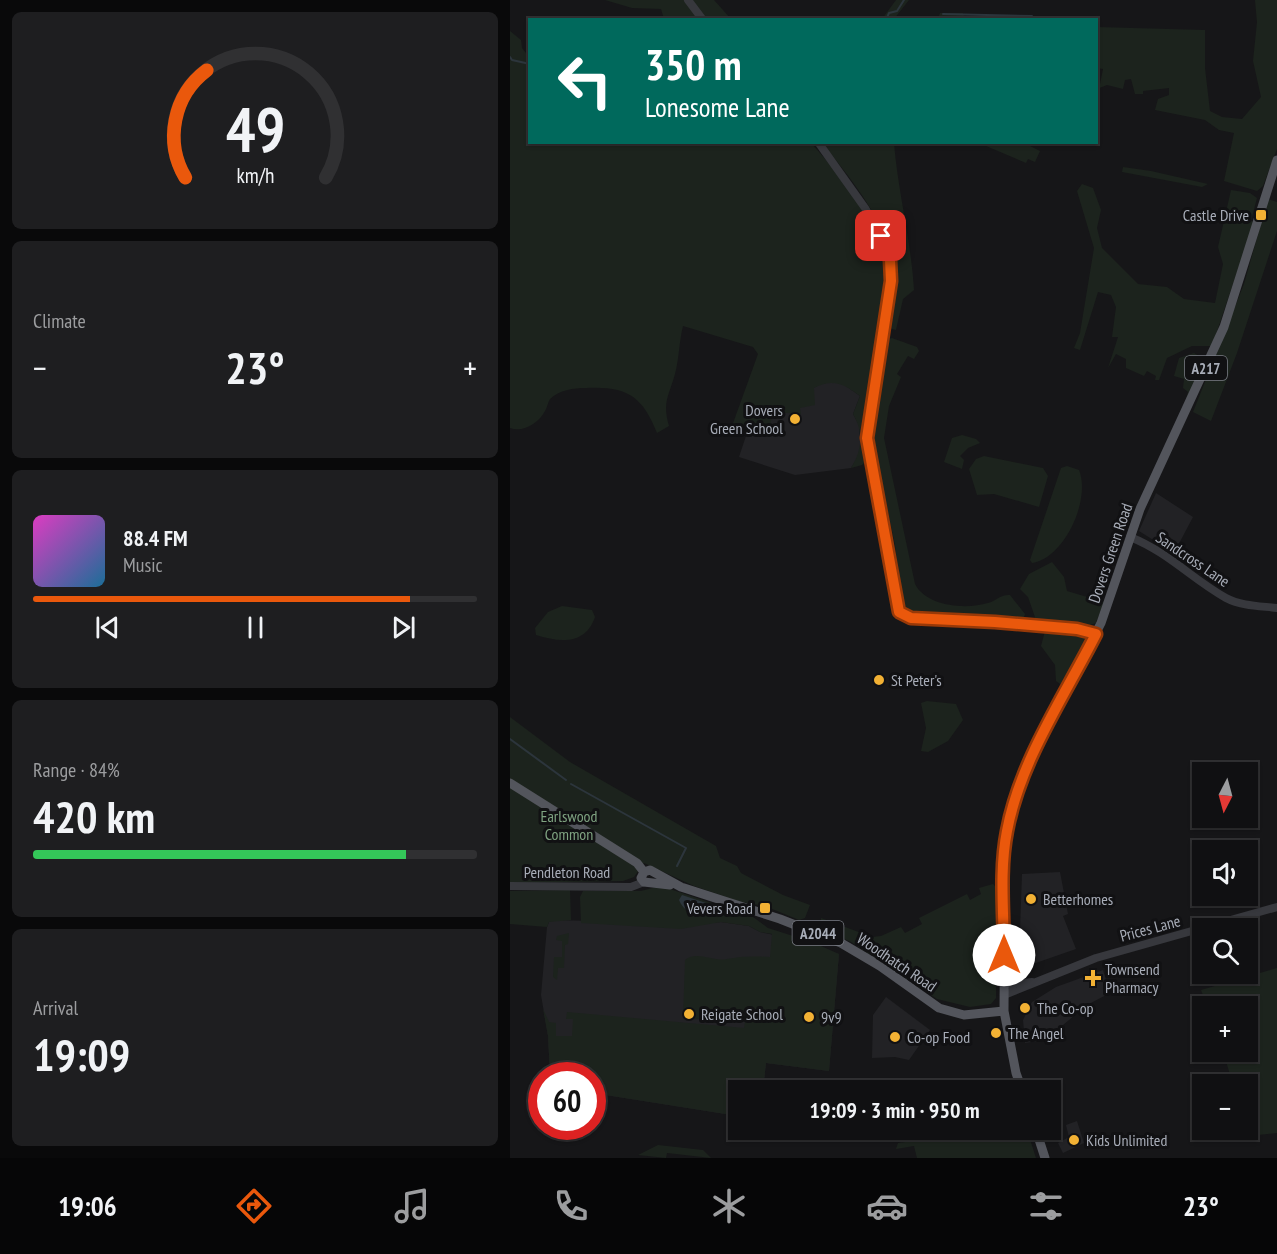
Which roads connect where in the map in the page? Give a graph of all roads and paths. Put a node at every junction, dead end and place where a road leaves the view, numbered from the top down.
1 (688, 0) edge
2 (702, 18) edge
3 (819, 144) edge
4 (1277, 160) edge
5 (1130, 537) junction
6 (1277, 608) edge
7 (1096, 634) junction
8 (510, 783) edge
9 (647, 877) junction
10 (510, 886) edge
11 (1277, 907) edge
12 (1004, 990) junction
13 (1004, 1011) junction
14 (1020, 1080) edge
15 (1039, 1140) edge
16 (1045, 1158) edge

1 - 2 street
3 - 7 street
4 - 5 main road, Dovers Green Road / A217
5 - 6 street, Sandcross Lane
5 - 7 main road, Dovers Green Road / A217
7 - 12 main road, Dovers Green Road / A217
8 - 9 main road
9 - 10 street, Pendleton Road
9 - 13 main road, Woodhatch Road / A2044
11 - 12 street, Prices Lane
12 - 13 main road, A217
13 - 14 main road, A217
15 - 16 main road

